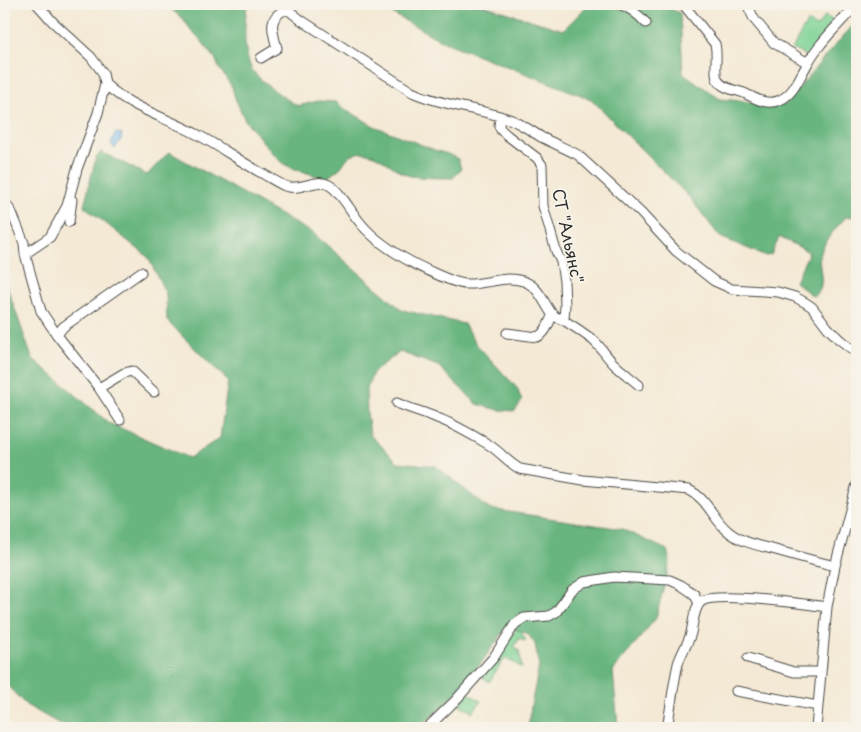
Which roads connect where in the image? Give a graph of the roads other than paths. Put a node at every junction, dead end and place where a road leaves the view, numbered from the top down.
1 (36, 4) edge
2 (619, 4) edge
3 (682, 4) edge
4 (747, 4) edge
5 (857, 4) edge
6 (285, 6) edge
7 (646, 23) dead end
8 (261, 58) dead end
9 (808, 63) junction
10 (105, 84) junction
11 (500, 116) junction
12 (75, 175) junction
13 (4, 201) edge
14 (69, 222) dead end
15 (25, 254) junction
16 (140, 272) dead end
17 (552, 314) junction
18 (564, 320) junction
19 (507, 332) dead end
20 (57, 335) junction
21 (857, 353) edge
22 (639, 385) dead end
23 (99, 388) junction
24 (154, 392) dead end
25 (397, 403) dead end
26 (120, 420) dead end
27 (857, 485) edge
28 (835, 566) junction
29 (700, 603) junction
30 (827, 607) junction
31 (748, 658) dead end
32 (821, 672) junction
33 (736, 691) dead end
34 (818, 706) junction
35 (427, 728) edge
36 (667, 728) edge
37 (816, 728) edge

1 - 10 street
2 - 7 street
3 - 9 street
4 - 9 street
5 - 9 street
6 - 8 street
6 - 11 street
10 - 12 street
10 - 17 street
11 - 18 street, СТ "Альянс"
11 - 21 street
12 - 14 street
12 - 15 street
13 - 15 street
15 - 20 street
16 - 20 street
17 - 18 street
17 - 19 street
18 - 22 street
20 - 23 street
23 - 24 street
23 - 26 street
25 - 28 street
27 - 28 street
28 - 30 street
29 - 30 street
29 - 35 street
29 - 36 street
30 - 32 street
31 - 32 street
32 - 34 street
33 - 34 street
34 - 37 street

